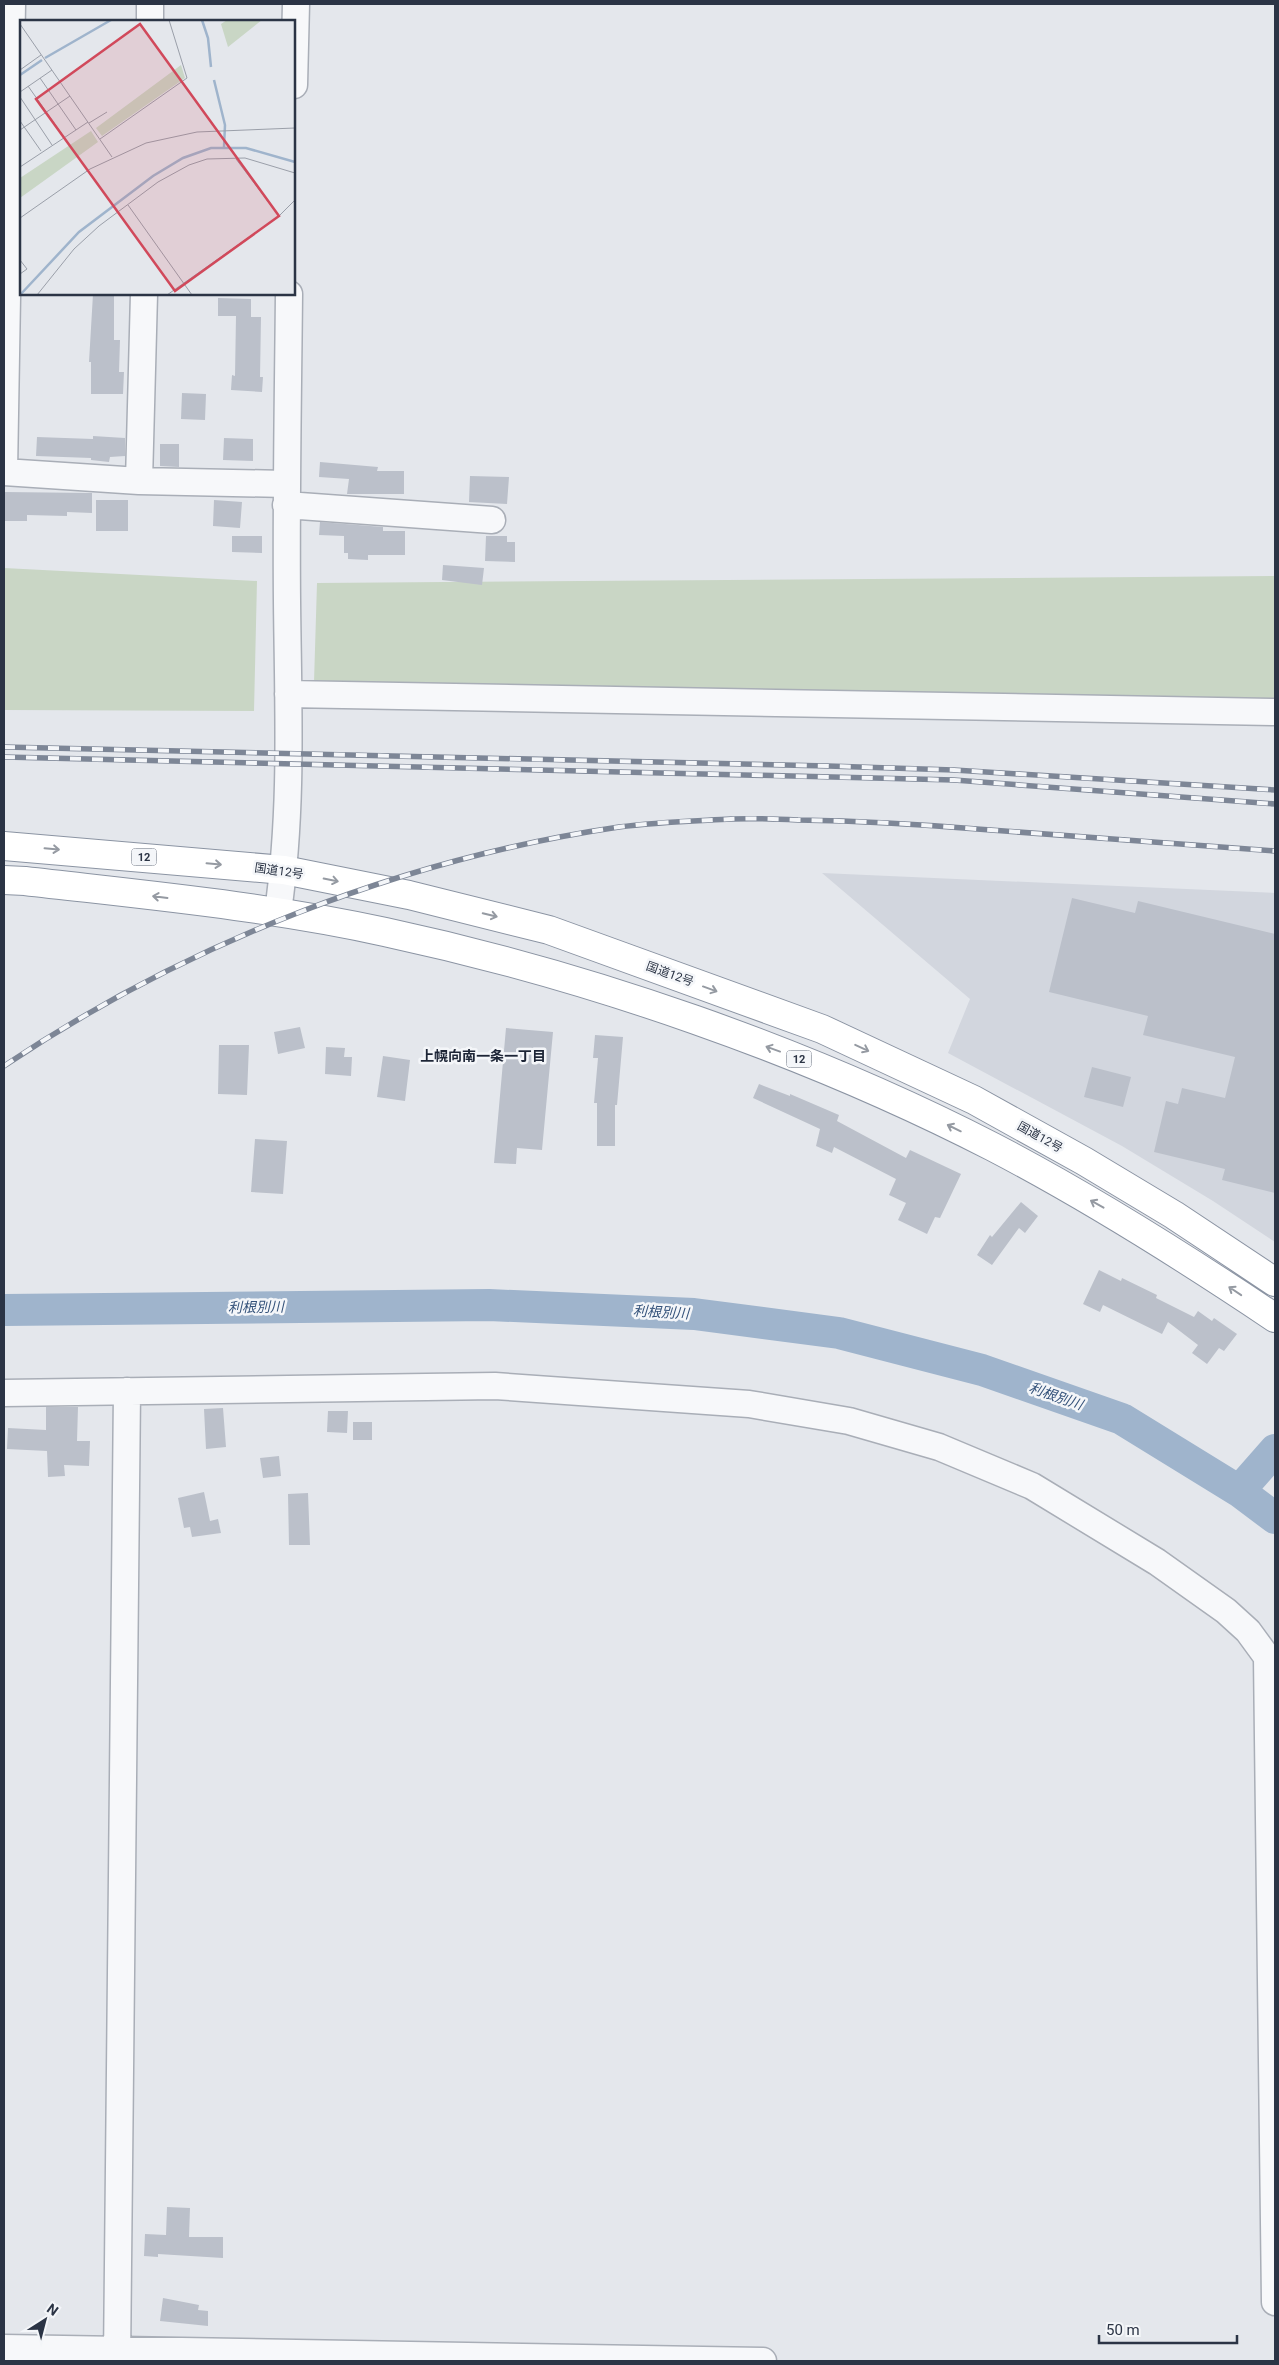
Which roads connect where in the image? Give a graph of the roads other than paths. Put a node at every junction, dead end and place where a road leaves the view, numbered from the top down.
1 (12, 4) edge
2 (150, 4) edge
3 (296, 4) edge
4 (150, 20) edge
5 (295, 44) edge
6 (12, 164) edge
7 (144, 295) edge
8 (289, 295) edge
9 (139, 481) junction
10 (286, 495) junction
11 (492, 520) dead end
12 (288, 694) junction
13 (1275, 712) edge
14 (4, 846) edge
15 (284, 870) junction
16 (4, 880) edge
17 (278, 911) junction
18 (1275, 1282) edge
19 (1275, 1318) edge
20 (127, 1391) junction
21 (4, 1393) edge
22 (1271, 1657) edge
23 (1275, 2302) edge
24 (4, 2348) edge
25 (117, 2356) edge
26 (763, 2361) edge

1 - 6 street
2 - 4 street
3 - 5 street
6 - 9 street
7 - 9 street
8 - 10 street
9 - 10 street
10 - 11 street
10 - 12 street
12 - 13 street
12 - 15 street
14 -> 15 highway, 国道12号 / 12
15 - 17 street
15 -> 18 highway, 国道12号 / 12
17 -> 16 highway, 12
19 -> 17 highway, 12
20 - 21 street
20 - 22 street
20 - 25 street
22 - 23 street
24 - 25 street
25 - 26 street

